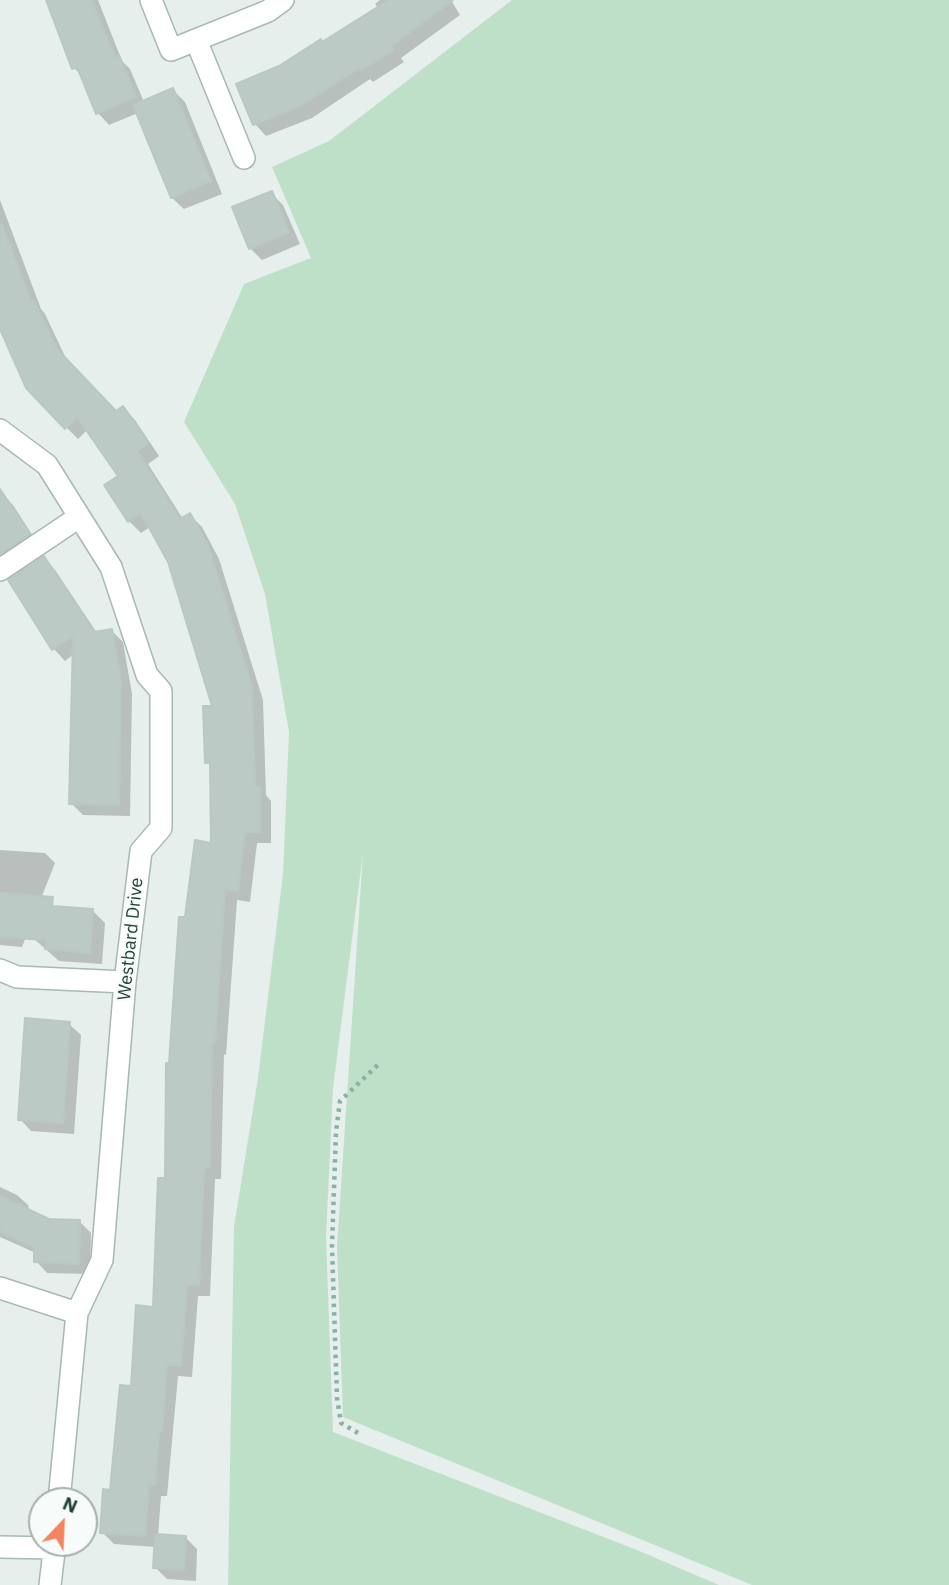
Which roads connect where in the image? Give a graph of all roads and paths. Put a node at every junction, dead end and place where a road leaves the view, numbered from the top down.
1 (151, 0) edge
2 (283, 0) edge
3 (196, 40) junction
4 (244, 158) dead end
5 (0, 430) edge
6 (79, 517) junction
7 (0, 570) edge
8 (0, 970) edge
9 (125, 982) junction
10 (381, 1062) dead end
11 (0, 1287) edge
12 (77, 1313) junction
13 (358, 1433) dead end
14 (60, 1487) edge
15 (28, 1546) edge
16 (0, 1547) edge
17 (54, 1557) edge
18 (50, 1585) edge

1 - 3 street
2 - 3 street
3 - 4 street
5 - 6 street, Westbard Drive
6 - 7 street
6 - 9 street, Westbard Drive
8 - 9 street
9 - 12 street, Westbard Drive
10 - 13 path
11 - 12 street
12 - 14 street, Westbard Drive
15 - 16 street
17 - 18 street

